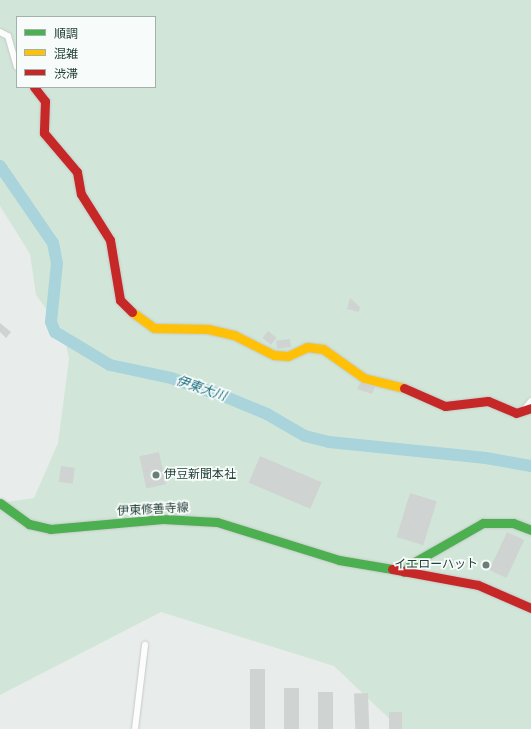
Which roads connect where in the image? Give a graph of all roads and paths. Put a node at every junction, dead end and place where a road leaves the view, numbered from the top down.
1 (0, 32) edge
2 (16, 64) edge
3 (35, 88) edge
4 (531, 401) edge
5 (531, 408) edge
6 (521, 413) junction
7 (0, 503) edge
8 (531, 530) edge
9 (404, 572) junction
10 (531, 608) edge
11 (145, 645) dead end
12 (135, 729) edge

1 - 2 street
3 - 6 main road
4 - 6 street
5 - 6 main road
7 - 9 main road, 伊東修善寺線
8 - 9 main road
9 - 10 main road, 伊東修善寺線
11 - 12 street

